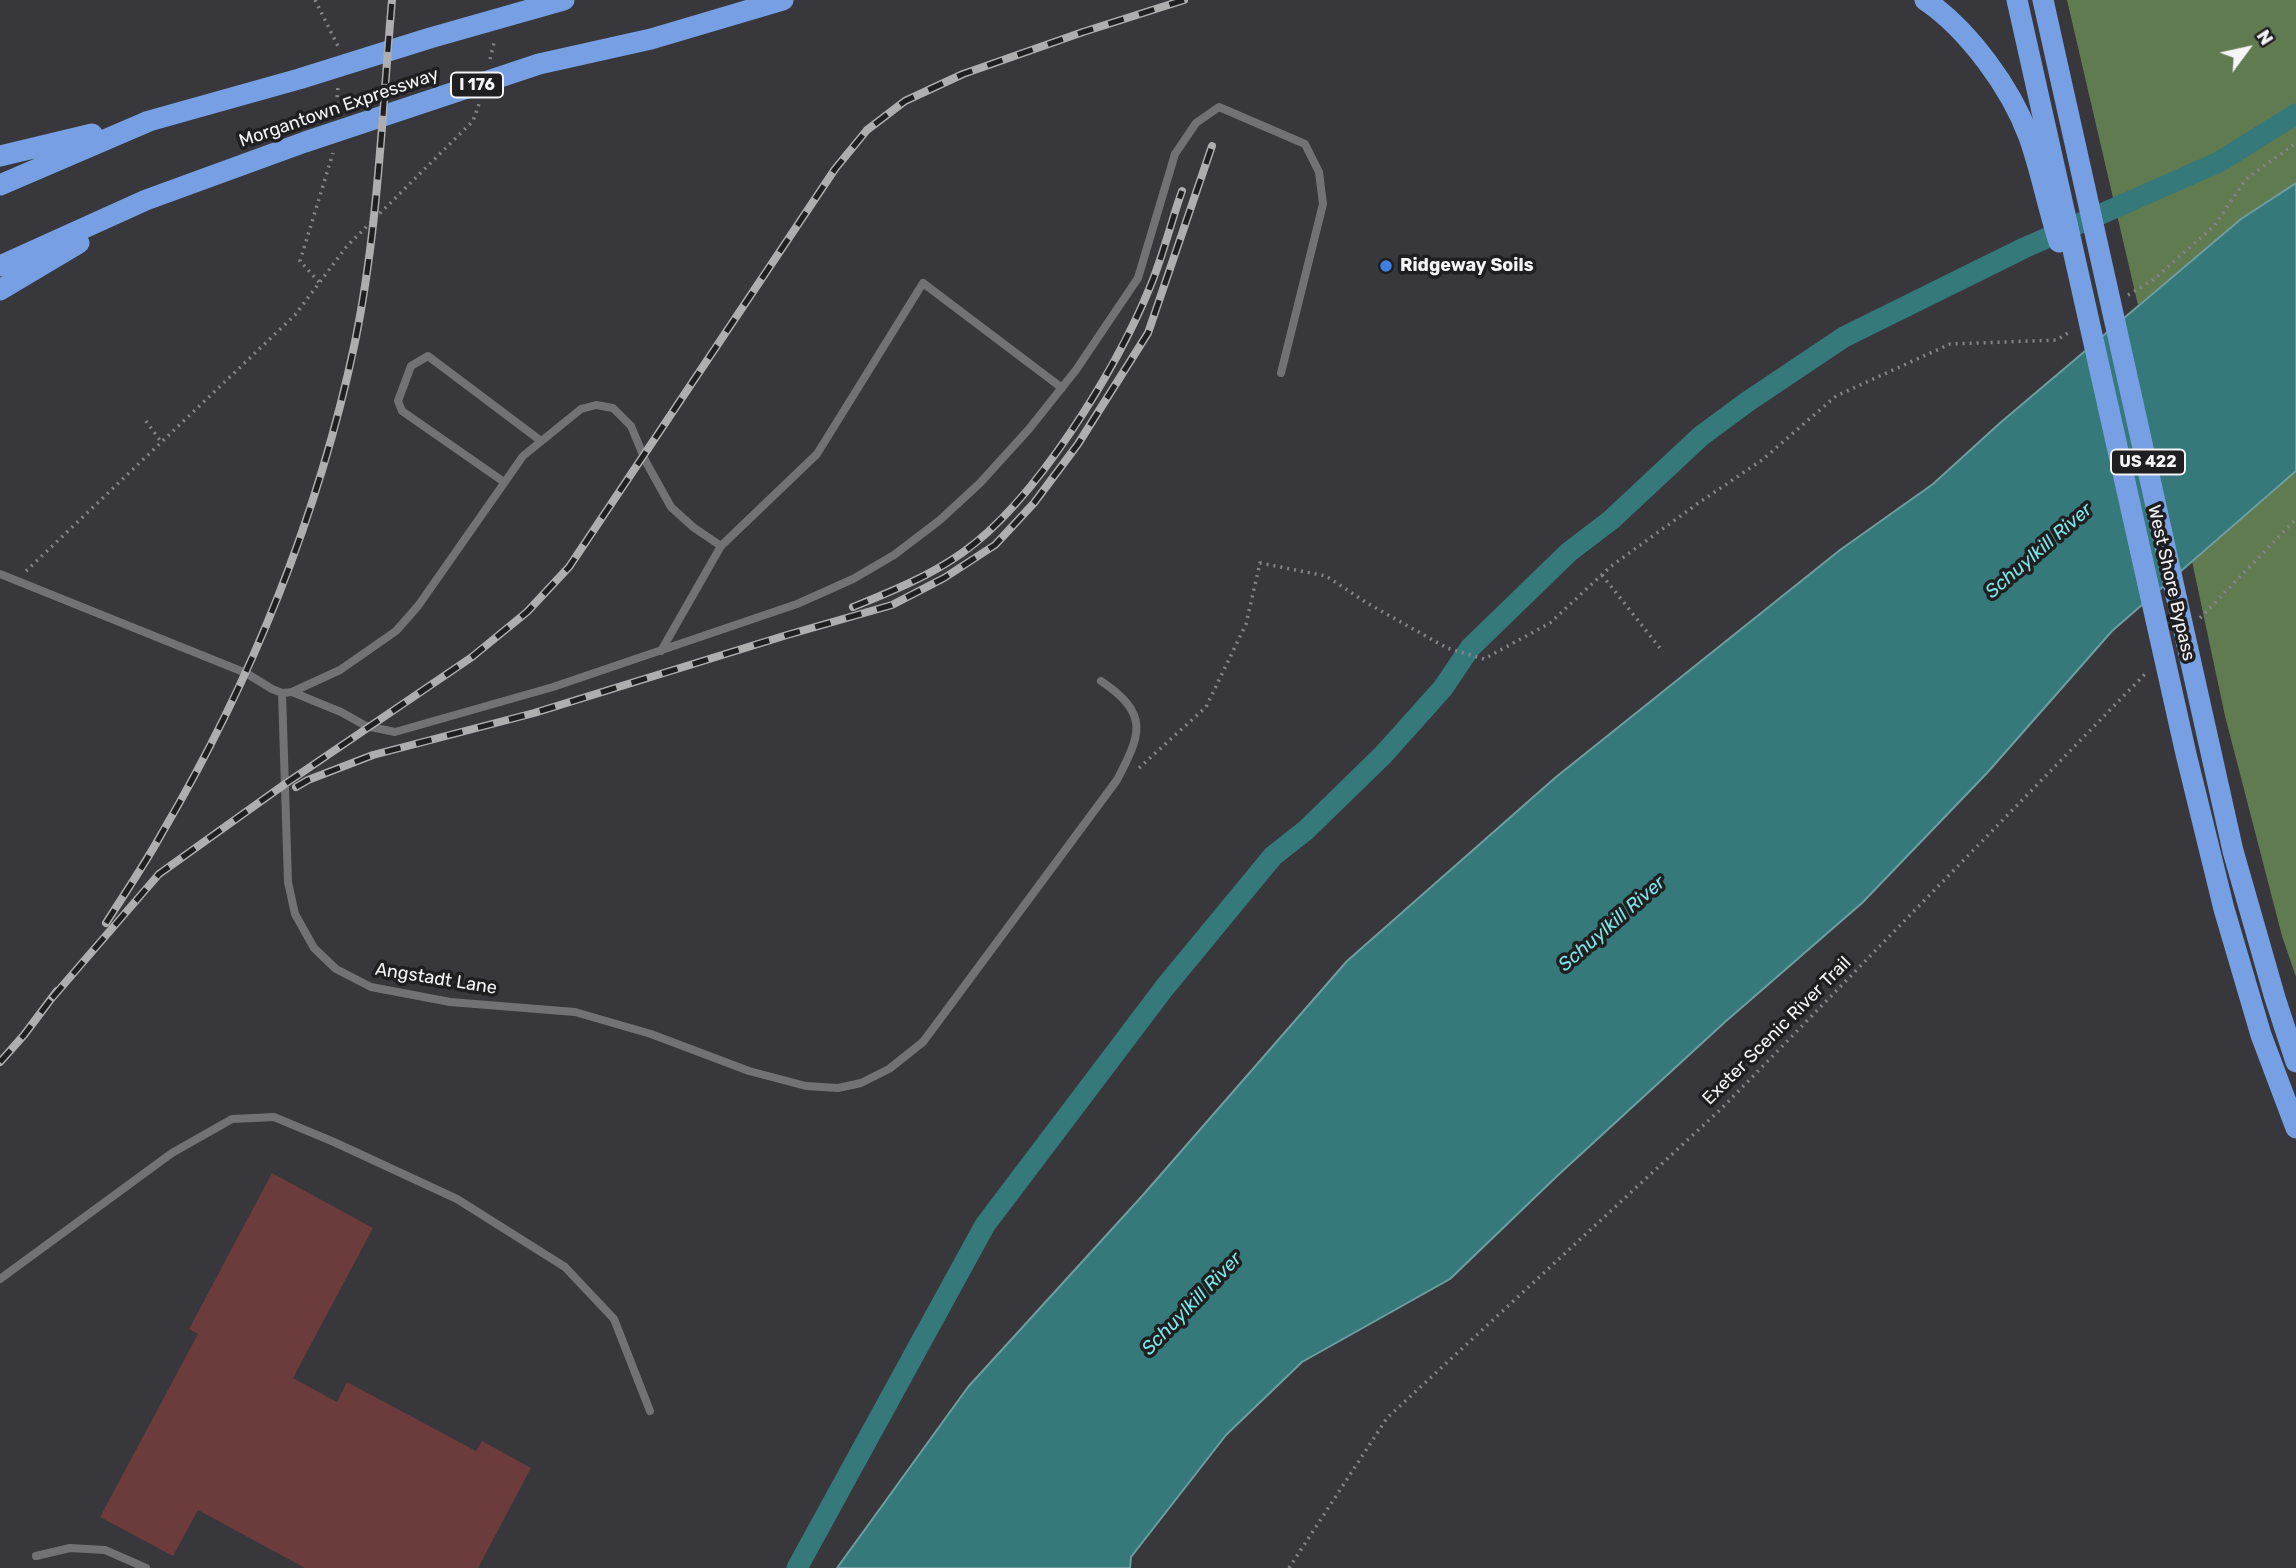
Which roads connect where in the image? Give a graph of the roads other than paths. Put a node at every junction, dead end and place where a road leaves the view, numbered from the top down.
1 (564, 0) edge
2 (783, 0) edge
3 (1925, 0) edge
4 (2017, 0) edge
5 (2043, 0) edge
6 (149, 121) junction
7 (0, 156) edge
8 (0, 185) edge
9 (146, 200) junction
10 (2056, 208) junction
11 (0, 266) edge
12 (0, 290) edge
13 (1281, 373) dead end
14 (1062, 388) junction
15 (541, 441) junction
16 (505, 482) junction
17 (721, 546) junction
18 (0, 574) edge
19 (661, 651) junction
20 (1101, 681) dead end
21 (292, 692) junction
22 (282, 693) junction
23 (2296, 1062) edge
24 (2296, 1128) edge
25 (0, 1279) edge
26 (650, 1411) dead end
27 (36, 1556) dead end
28 (146, 1568) edge

1 - 6 highway, Morgantown Expressway
2 - 9 highway, Morgantown Expressway / I 176
3 - 10 highway
4 - 10 highway, West Shore Bypass / US 422
5 - 23 highway, West Shore Bypass / US 422
6 - 7 highway
6 - 8 highway, Morgantown Expressway
9 - 11 highway, Morgantown Expressway / I 176
9 - 12 highway
10 - 24 highway, West Shore Bypass / US 422
13 - 14 lane
14 - 17 lane
14 - 19 lane
15 - 16 lane
15 - 16 lane
15 - 17 lane
16 - 21 lane
17 - 19 lane
18 - 22 lane
19 - 21 lane
20 - 22 lane, Angstadt Lane
21 - 22 lane
25 - 26 lane
27 - 28 lane

